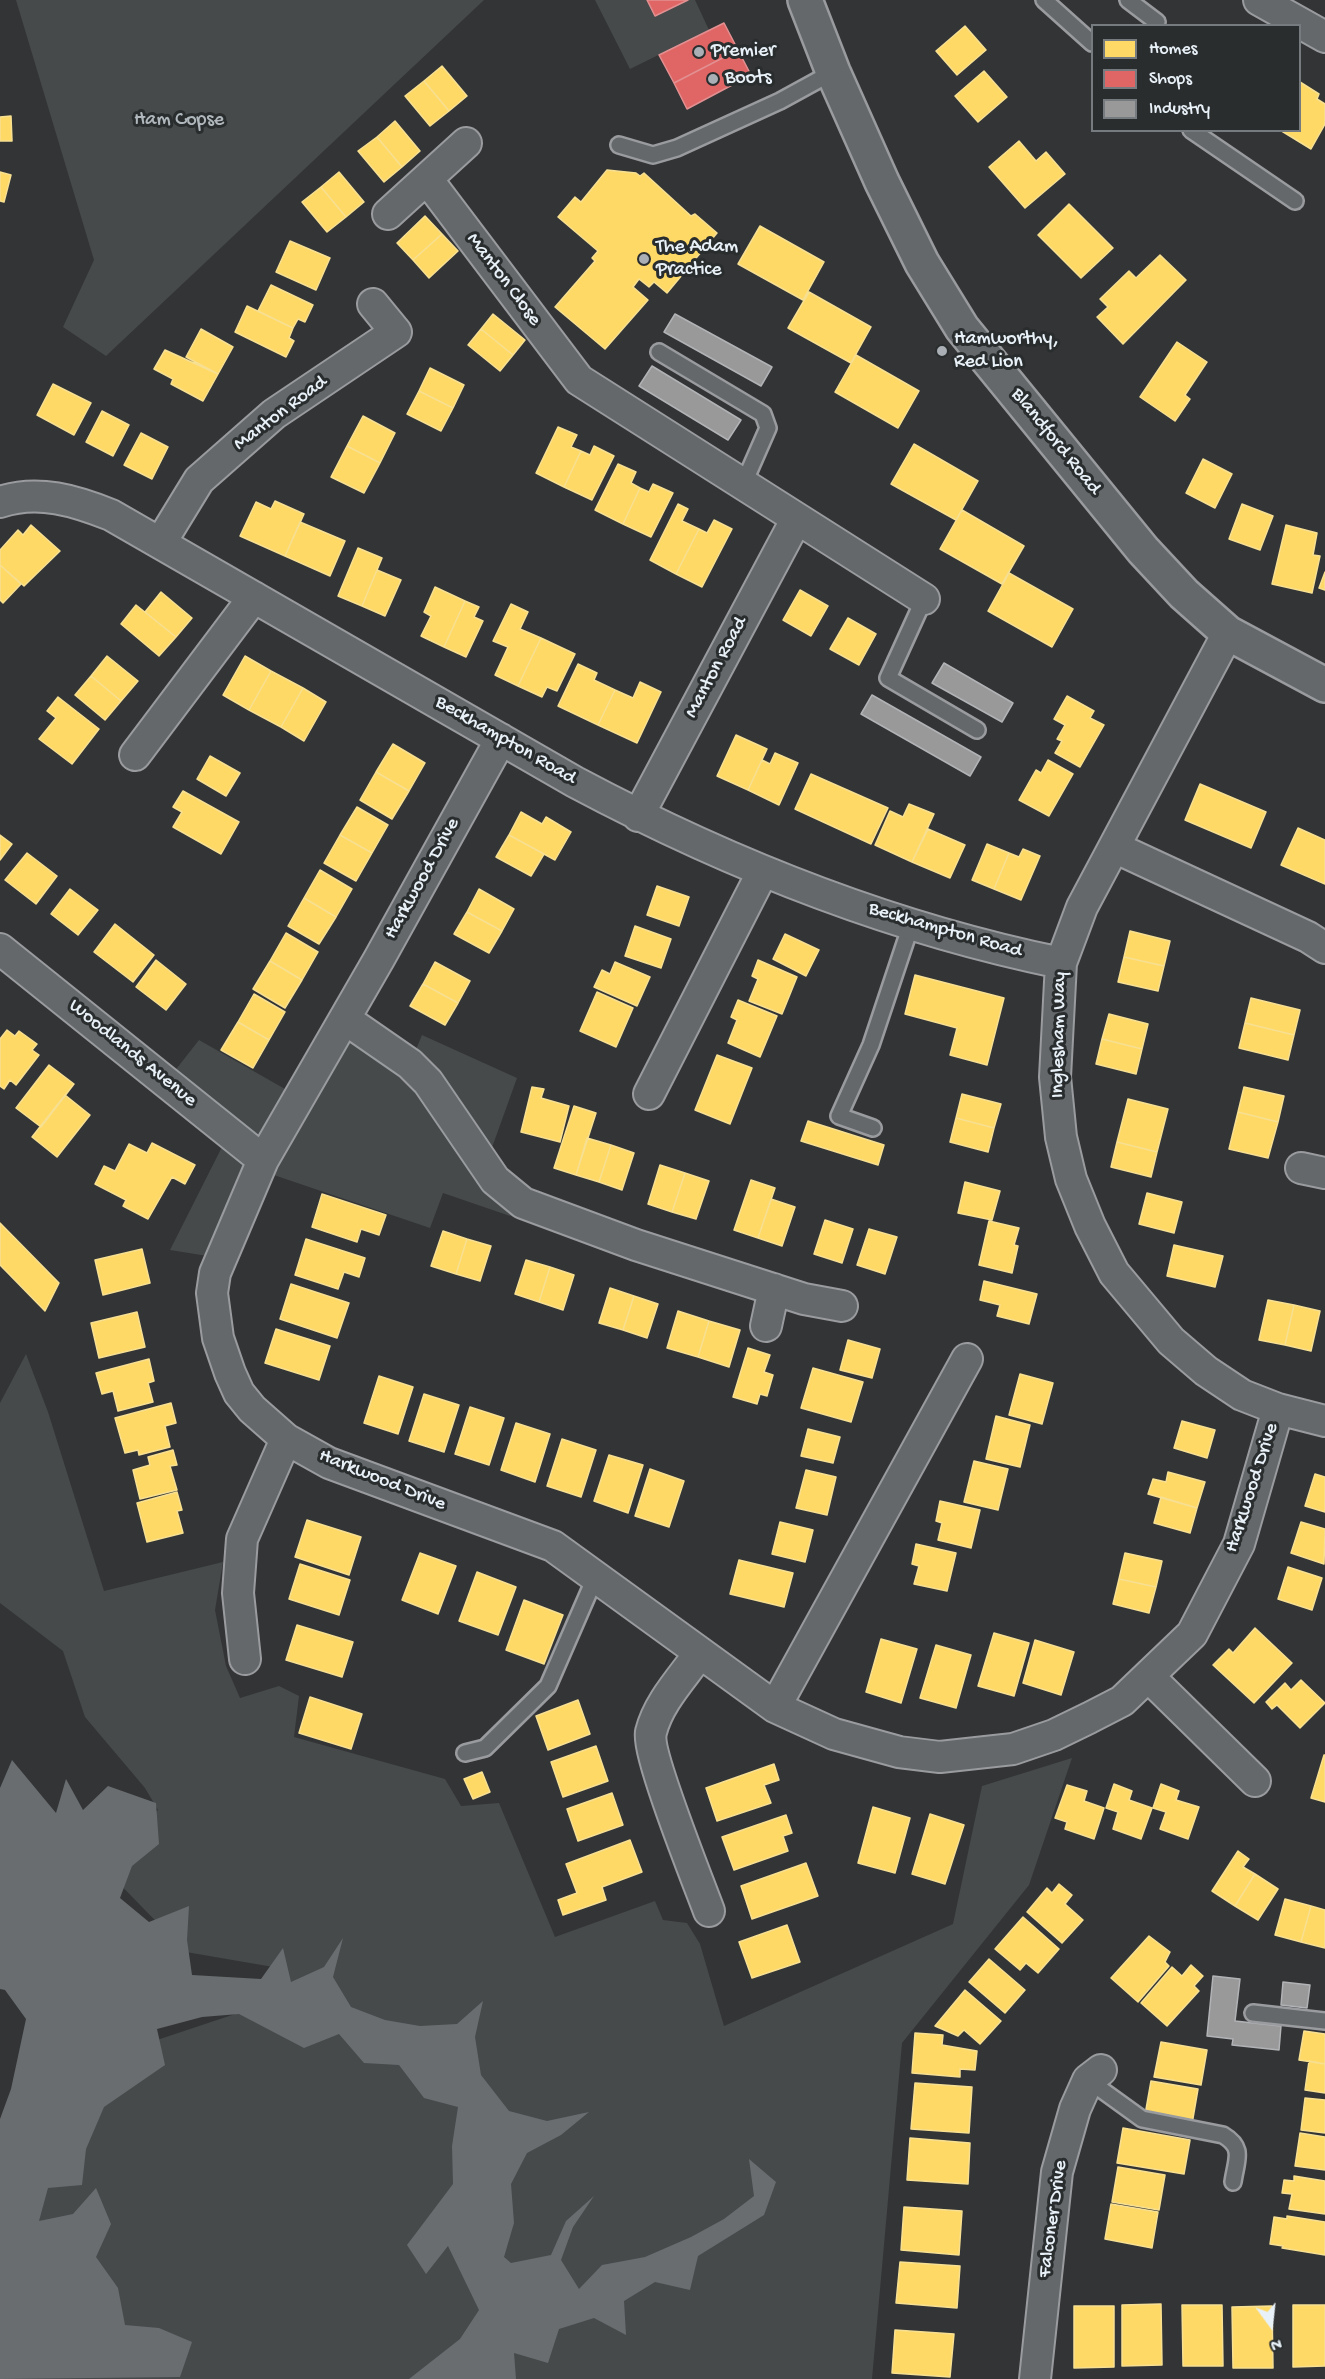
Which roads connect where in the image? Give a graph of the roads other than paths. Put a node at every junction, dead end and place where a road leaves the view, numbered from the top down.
1 (805, 0) edge
2 (1044, 0) edge
3 (1128, 0) edge
4 (1259, 0) edge
5 (1157, 22) dead end
6 (1301, 24) edge
7 (1301, 24) edge
8 (1325, 38) edge
9 (1091, 42) edge
10 (833, 72) junction
11 (1194, 132) edge
12 (466, 143) dead end
13 (619, 145) dead end
14 (427, 179) junction
15 (1295, 201) dead end
16 (388, 214) dead end
17 (373, 304) dead end
18 (660, 352) dead end
19 (743, 485) junction
20 (0, 502) edge
21 (796, 520) junction
22 (161, 542) junction
23 (254, 597) junction
24 (924, 599) joint
25 (1228, 633) junction
26 (1325, 685) edge
27 (977, 730) dead end
28 (501, 739) junction
29 (135, 755) dead end
30 (638, 816) junction
31 (1114, 847) junction
32 (762, 873) junction
33 (911, 925) junction
34 (1325, 948) edge
35 (0, 949) edge
36 (1061, 963) junction
37 (345, 1019) junction
38 (649, 1094) dead end
39 (873, 1128) dead end
40 (263, 1160) junction
41 (774, 1289) junction
42 (842, 1306) dead end
43 (766, 1326) dead end
44 (967, 1359) dead end
45 (1278, 1409) junction
46 (1325, 1421) edge
47 (286, 1439) junction
48 (595, 1578) junction
49 (699, 1654) junction
50 (245, 1659) dead end
51 (1149, 1677) junction
52 (775, 1707) junction
53 (465, 1753) dead end
54 (1255, 1781) dead end
55 (709, 1911) dead end
56 (1253, 2013) dead end
57 (1325, 2021) edge
58 (1095, 2075) joint
59 (1233, 2182) dead end
60 (1035, 2379) edge

1 - 10 main road, Blandford Road
2 - 9 lane
3 - 5 lane
4 - 7 street
6 - 8 street
10 - 13 lane
10 - 25 main road, Blandford Road
11 - 15 lane
12 - 14 street
14 - 16 street
14 - 19 street, Manton Close
17 - 22 street, Manton Road
18 - 19 lane
19 - 21 street
20 - 22 street, Beckhampton Road
21 - 24 street
21 - 30 street, Manton Road
22 - 23 street, Beckhampton Road
23 - 28 street, Beckhampton Road
23 - 29 street
24 - 27 lane
25 - 26 main road, Blandford Road
25 - 31 street, Inglesham Way
28 - 30 street, Beckhampton Road
28 - 37 street, Harkwood Drive
30 - 32 street, Beckhampton Road
31 - 34 street
31 - 36 street, Inglesham Way
32 - 33 street, Beckhampton Road
32 - 38 street
33 - 36 street, Beckhampton Road
33 - 39 lane
35 - 40 street, Woodlands Avenue
36 - 45 street, Inglesham Way
37 - 40 street, Harkwood Drive
37 - 41 street
40 - 47 street, Harkwood Drive
41 - 42 street
41 - 43 street
44 - 52 street
45 - 46 street, Inglesham Way
45 - 51 street, Harkwood Drive
47 - 48 street, Harkwood Drive
47 - 50 street
48 - 49 street, Harkwood Drive
48 - 53 lane
49 - 52 street, Harkwood Drive
49 - 55 street
51 - 52 street, Harkwood Drive
51 - 54 street
56 - 57 lane
58 - 59 lane
58 - 60 street, Falconer Drive

